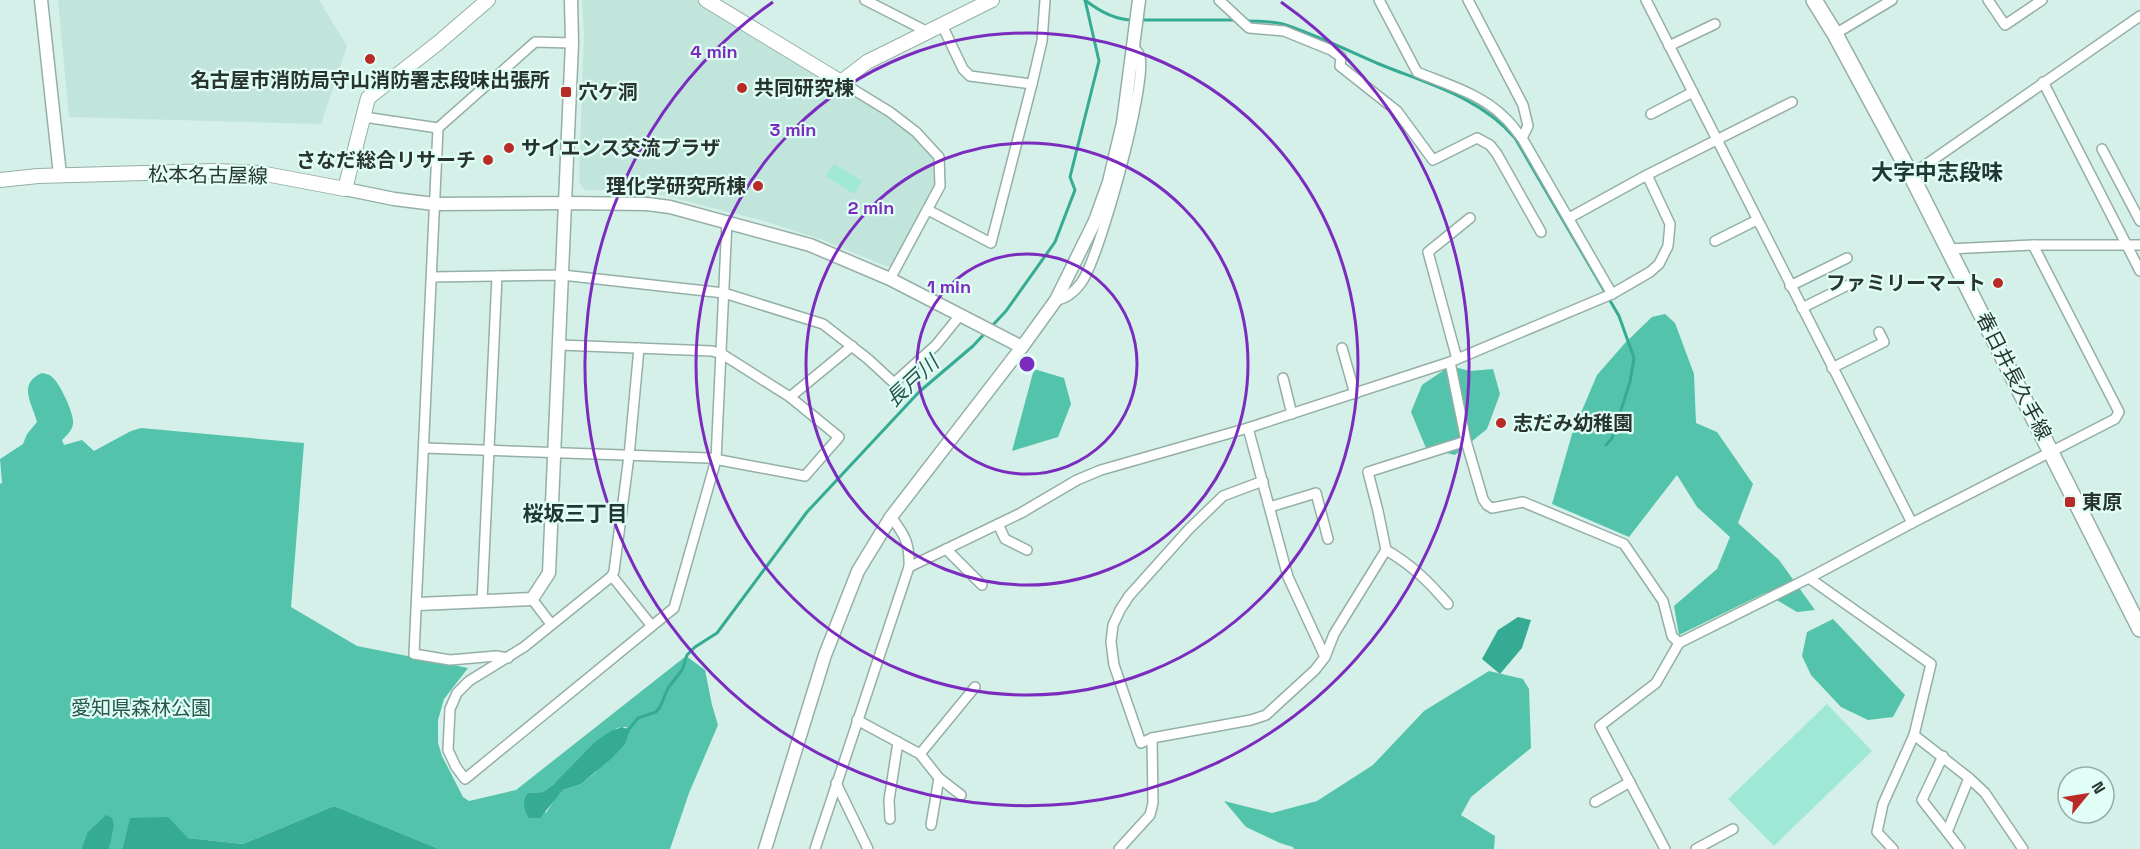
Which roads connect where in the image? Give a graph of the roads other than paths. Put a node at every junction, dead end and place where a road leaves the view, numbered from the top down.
1 (41, 0) edge
2 (488, 0) edge
3 (571, 0) edge
4 (706, 0) edge
5 (866, 0) edge
6 (992, 0) edge
7 (1045, 0) edge
8 (1219, 0) edge
9 (1379, 0) edge
10 (1468, 0) edge
11 (1646, 0) edge
12 (1814, 0) edge
13 (1892, 0) edge
14 (1988, 0) edge
15 (2042, 0) edge
16 (1138, 11) edge
17 (2140, 16) edge
18 (1715, 24) dead end
19 (942, 25) junction
20 (928, 32) junction
21 (1835, 34) junction
22 (572, 43) junction
23 (1670, 46) junction
24 (841, 82) junction
25 (2043, 82) junction
26 (1032, 84) junction
27 (1693, 92) junction
28 (1792, 102) dead end
29 (1651, 114) dead end
30 (364, 117) junction
31 (438, 128) junction
32 (1522, 138) junction
33 (1717, 140) junction
34 (2102, 149) dead end
35 (60, 175) junction
36 (1647, 175) junction
37 (1911, 175) junction
38 (0, 180) edge
39 (345, 189) junction
40 (565, 203) junction
41 (434, 204) junction
42 (928, 210) junction
43 (1470, 218) dead end
44 (1569, 218) junction
45 (1757, 220) junction
46 (727, 221) junction
47 (2140, 221) edge
48 (1540, 232) dead end
49 (1715, 241) dead end
50 (2033, 244) junction
51 (2127, 245) junction
52 (2140, 245) edge
53 (1948, 249) junction
54 (1847, 258) dead end
55 (2140, 271) edge
56 (562, 275) junction
57 (497, 276) junction
58 (432, 277) junction
59 (890, 279) junction
60 (1848, 285) dead end
61 (1790, 286) junction
62 (724, 293) junction
63 (1608, 296) junction
64 (1802, 308) junction
65 (961, 314) junction
66 (1879, 332) dead end
67 (560, 345) junction
68 (852, 346) junction
69 (1022, 347) junction
70 (639, 348) junction
71 (1342, 348) dead end
72 (722, 354) junction
73 (1453, 361) junction
74 (1833, 368) junction
75 (1283, 378) dead end
76 (1355, 394) junction
77 (790, 397) junction
78 (1292, 414) junction
79 (1248, 428) junction
80 (1466, 441) junction
81 (424, 448) junction
82 (489, 449) junction
83 (2052, 451) junction
84 (554, 452) junction
85 (629, 456) junction
86 (716, 460) junction
87 (1263, 481) junction
88 (1270, 507) junction
89 (891, 516) junction
90 (1912, 523) junction
91 (998, 524) junction
92 (1328, 539) dead end
93 (946, 549) junction
94 (1027, 550) dead end
95 (1386, 550) junction
96 (909, 567) junction
97 (612, 576) junction
98 (1809, 578) junction
99 (982, 585) dead end
100 (532, 599) junction
101 (482, 601) junction
102 (418, 604) junction
103 (1448, 604) dead end
104 (552, 624) junction
105 (651, 625) junction
106 (2140, 628) edge
107 (1679, 643) junction
108 (1325, 657) junction
109 (508, 658) junction
110 (975, 687) dead end
111 (857, 720) junction
112 (1914, 735) junction
113 (1152, 738) junction
114 (898, 742) junction
115 (920, 754) junction
116 (1942, 756) junction
117 (1969, 777) junction
118 (939, 778) junction
119 (836, 783) junction
120 (1630, 783) junction
121 (961, 795) dead end
122 (1595, 802) dead end
123 (891, 819) dead end
124 (932, 825) dead end
125 (1733, 829) dead end
126 (1947, 832) junction
127 (765, 849) edge
128 (814, 849) edge
129 (868, 849) edge
130 (1119, 849) edge
131 (1665, 849) edge
132 (1696, 849) edge
133 (1893, 849) edge
134 (1960, 849) edge
135 (2023, 849) edge

1 - 35 street
2 - 30 main road
3 - 22 street
4 - 24 main road
5 - 20 street
6 - 19 main road
7 - 26 street
8 - 48 street
9 - 32 street
10 - 32 street
11 - 23 street
12 - 21 main road, 春日井長久手線
13 - 21 street
14 - 15 street
16 - 69 street
17 - 25 street
18 - 23 street
19 - 20 main road
19 - 26 street
20 - 24 main road
21 - 37 main road, 春日井長久手線
22 - 31 street
22 - 40 street
23 - 27 street
24 - 42 street
25 - 37 street
25 - 51 street
26 - 42 street
27 - 29 street
27 - 33 street
28 - 33 street
30 - 31 street
30 - 39 main road
31 - 41 street
32 - 44 street
33 - 36 street
33 - 45 street
34 - 47 street
35 - 38 main road, 松本名古屋線
35 - 39 main road, 松本名古屋線
36 - 44 street
36 - 63 street
37 - 53 main road, 春日井長久手線
39 - 41 street
40 - 41 street
40 - 46 street
40 - 56 street
41 - 58 street
42 - 59 street
43 - 73 street
44 - 63 street
45 - 49 street
45 - 61 street
46 - 59 street
46 - 62 street
50 - 51 street
50 - 53 street
50 - 83 street
51 - 52 street
51 - 55 street
53 - 83 main road, 春日井長久手線
54 - 61 street
56 - 57 street
56 - 62 street
56 - 67 street
57 - 58 street
57 - 82 street
58 - 81 street
59 - 65 street
60 - 64 street
61 - 64 street
62 - 68 street
62 - 72 street
63 - 73 street
64 - 74 street
65 - 68 street
65 - 69 street
66 - 74 street
67 - 70 street
67 - 84 street
68 - 77 street
69 - 89 street
70 - 72 street
70 - 85 street
71 - 76 street
72 - 77 street
72 - 86 street
73 - 76 street
73 - 80 street
74 - 90 street
75 - 78 street
76 - 78 street
77 - 86 street
78 - 79 street
79 - 87 street
79 - 91 street
80 - 95 street
80 - 107 street
81 - 82 street
81 - 102 street
82 - 84 street
82 - 101 street
83 - 90 street
83 - 106 main road, 春日井長久手線
84 - 85 street
84 - 100 street
85 - 86 street
85 - 97 street
86 - 105 street
87 - 88 street
87 - 113 street
88 - 92 street
88 - 108 street
89 - 96 street
89 - 127 street
90 - 98 street
91 - 93 street
91 - 94 street
93 - 96 street
93 - 99 street
95 - 103 street
95 - 108 street
96 - 111 street
97 - 104 street
97 - 105 street
98 - 107 street
98 - 112 street
100 - 101 street
100 - 104 street
101 - 102 street
102 - 109 street
104 - 109 street
105 - 109 street
107 - 120 street
108 - 113 street
110 - 115 street
111 - 114 street
111 - 119 street
112 - 116 street
112 - 133 street
113 - 130 street
114 - 115 street
114 - 123 street
115 - 118 street
116 - 117 street
116 - 126 street
117 - 126 street
117 - 135 street
118 - 121 street
118 - 124 street
119 - 128 street
119 - 129 street
120 - 122 street
120 - 131 street
125 - 132 street
126 - 134 street

